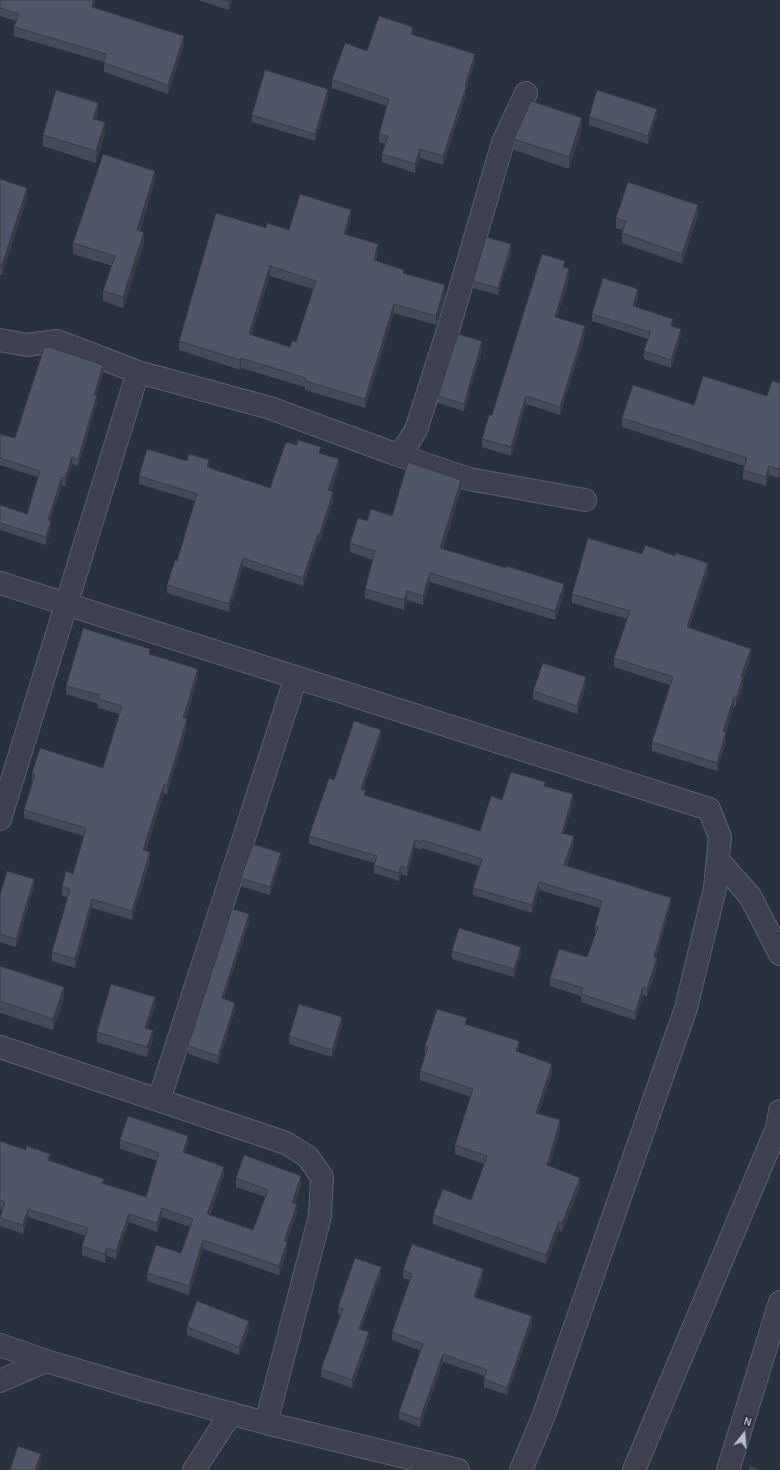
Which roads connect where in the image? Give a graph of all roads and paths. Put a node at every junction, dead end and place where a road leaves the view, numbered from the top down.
1 (526, 93) dead end
2 (0, 340) edge
3 (138, 372) junction
4 (395, 454) junction
5 (585, 500) dead end
6 (0, 583) edge
7 (65, 604) junction
8 (296, 677) junction
9 (0, 819) edge
10 (718, 860) junction
11 (780, 954) edge
12 (0, 1047) edge
13 (159, 1100) junction
14 (780, 1112) edge
15 (780, 1302) edge
16 (0, 1344) edge
17 (46, 1361) junction
18 (0, 1381) edge
19 (231, 1413) junction
20 (266, 1423) junction
21 (194, 1470) edge
22 (458, 1470) edge
23 (521, 1470) edge
24 (634, 1470) edge
25 (728, 1470) edge

1 - 4 street
2 - 3 street
3 - 4 street
3 - 7 street
4 - 5 street
6 - 7 street
7 - 8 street
7 - 9 street
8 - 10 street
8 - 13 street
10 - 11 street
10 - 23 street
12 - 13 street
13 - 20 street
14 - 24 street
15 - 25 street
16 - 17 street
17 - 18 street
17 - 19 street
19 - 20 street
19 - 21 street
20 - 22 street

